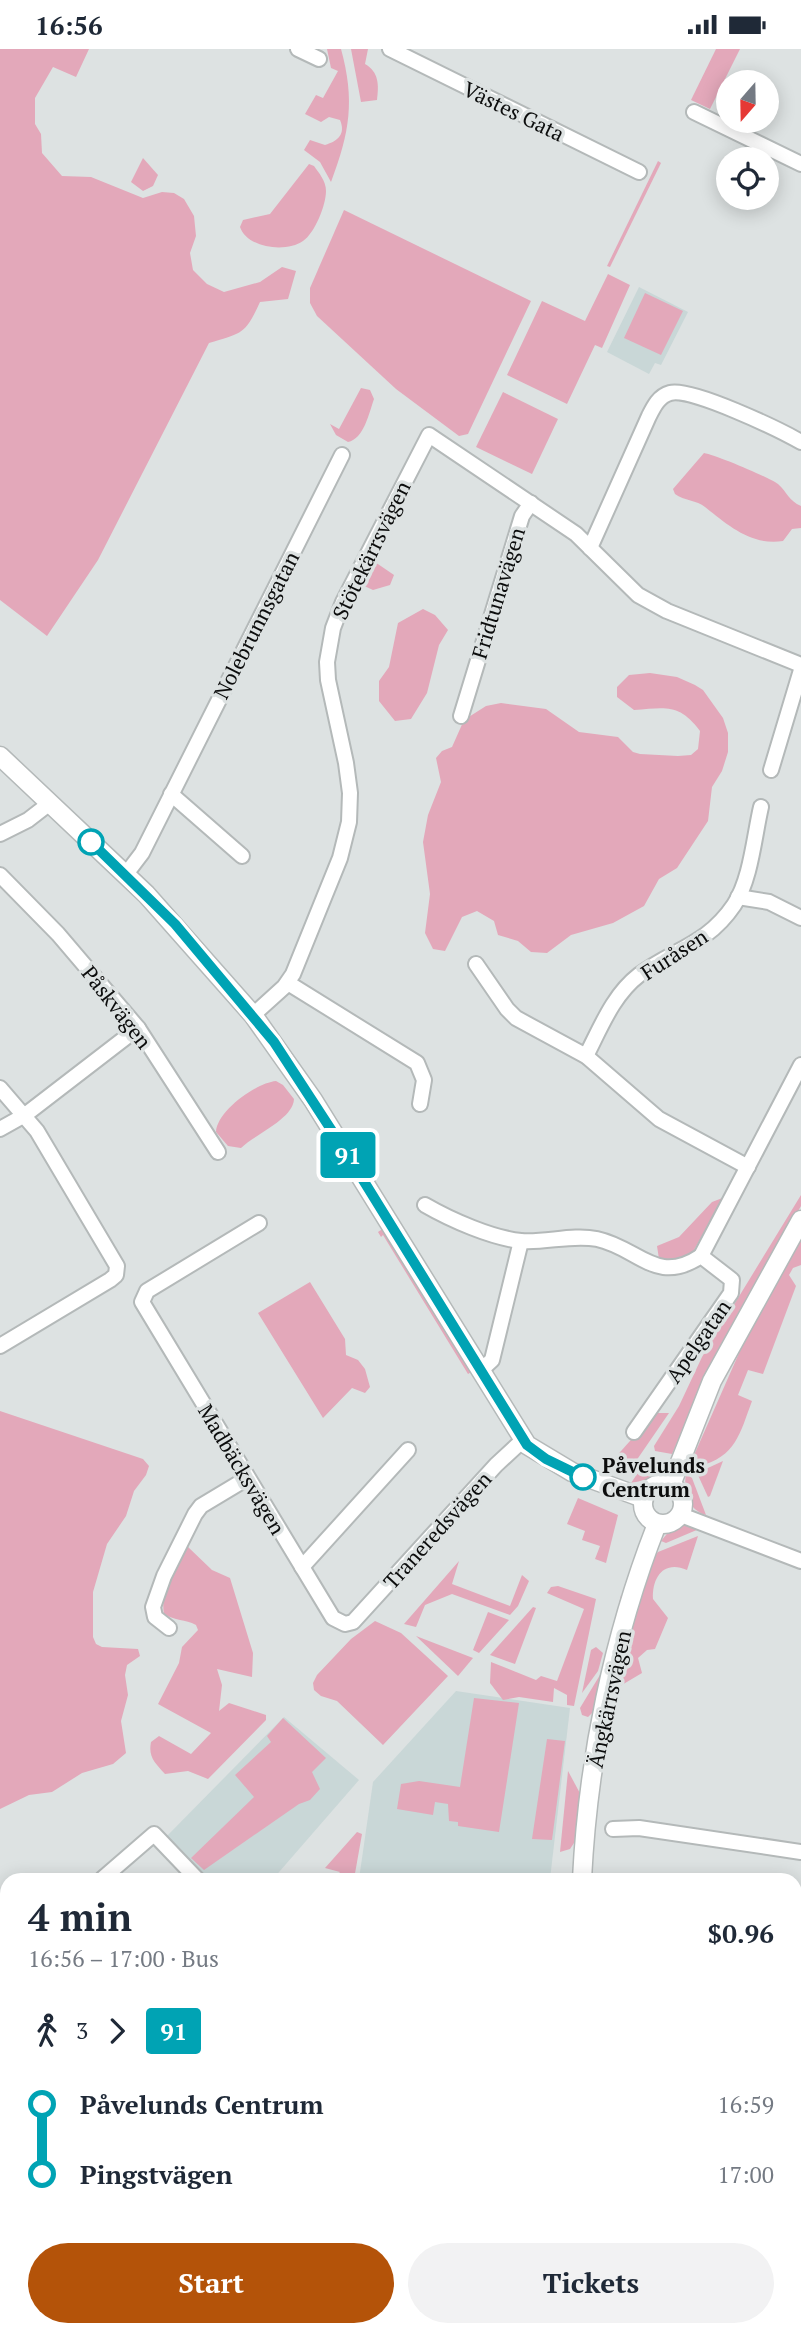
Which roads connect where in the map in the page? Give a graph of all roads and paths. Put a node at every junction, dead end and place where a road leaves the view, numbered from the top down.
1 (298, 49) edge
2 (390, 49) edge
3 (319, 59) dead end
4 (694, 112) dead end
5 (801, 164) edge
6 (639, 172) dead end
7 (801, 442) edge
8 (342, 456) dead end
9 (531, 503) junction
10 (590, 548) junction
11 (801, 667) edge
12 (461, 716) dead end
13 (0, 756) edge
14 (771, 769) dead end
15 (171, 794) junction
16 (50, 803) junction
17 (761, 807) dead end
18 (0, 834) edge
19 (242, 856) dead end
20 (126, 874) junction
21 (0, 875) edge
22 (738, 897) junction
23 (801, 918) edge
24 (476, 964) dead end
25 (288, 983) junction
26 (253, 1014) junction
27 (138, 1028) junction
28 (586, 1056) junction
29 (801, 1065) edge
30 (0, 1088) edge
31 (420, 1104) dead end
32 (25, 1115) junction
33 (0, 1129) edge
34 (218, 1152) dead end
35 (748, 1167) junction
36 (425, 1205) dead end
37 (801, 1220) edge
38 (259, 1223) dead end
39 (521, 1241) junction
40 (701, 1256) junction
41 (0, 1346) edge
42 (480, 1371) junction
43 (634, 1432) dead end
44 (523, 1440) junction
45 (408, 1450) dead end
46 (246, 1479) junction
47 (671, 1485) junction
48 (643, 1498) junction
49 (681, 1515) junction
50 (657, 1524) junction
51 (801, 1561) edge
52 (302, 1567) junction
53 (354, 1622) joint
54 (169, 1628) dead end
55 (613, 1829) dead end
56 (801, 1852) edge
57 (109, 1873) edge
58 (191, 1873) edge
59 (582, 1873) edge

1 - 3 street
2 - 6 street, Västes Gata
4 - 5 street
7 - 10 street
8 - 15 street, Nolebrunnsgatan
9 - 10 street, Fridtunavägen
9 - 12 street, Fridtunavägen
9 - 25 street, Stötekärrsvägen
10 - 11 street, Fridtunavägen
11 - 14 street
13 - 16 street
15 - 19 street
15 - 20 street, Nolebrunnsgatan
16 - 18 street
16 - 20 street
17 - 22 street, Furåsen
20 - 26 street
21 - 27 street, Påskvägen
22 - 23 street
22 - 28 street, Furåsen
24 - 28 street
25 - 26 street, Stötekärrsvägen
25 - 31 street
26 - 42 street
27 - 32 street
27 - 34 street, Påskvägen
28 - 35 street
29 - 35 street
30 - 32 street
32 - 33 street
32 - 41 street
35 - 40 street
36 - 39 street
37 - 47 street
38 - 46 street, Madbäcksvägen
39 - 40 street
39 - 42 street
40 - 43 street, Apelgatan
42 - 44 street
44 - 48 street
44 - 53 street, Traneredsvägen
45 - 52 street
46 - 52 street, Madbäcksvägen
46 - 54 street
47 - 48 street
47 - 49 street
48 - 50 street
49 - 50 street
49 - 51 street
50 - 59 street, Ängkärrsvägen
52 - 53 street, Madbäcksvägen
55 - 56 street
57 - 58 street

